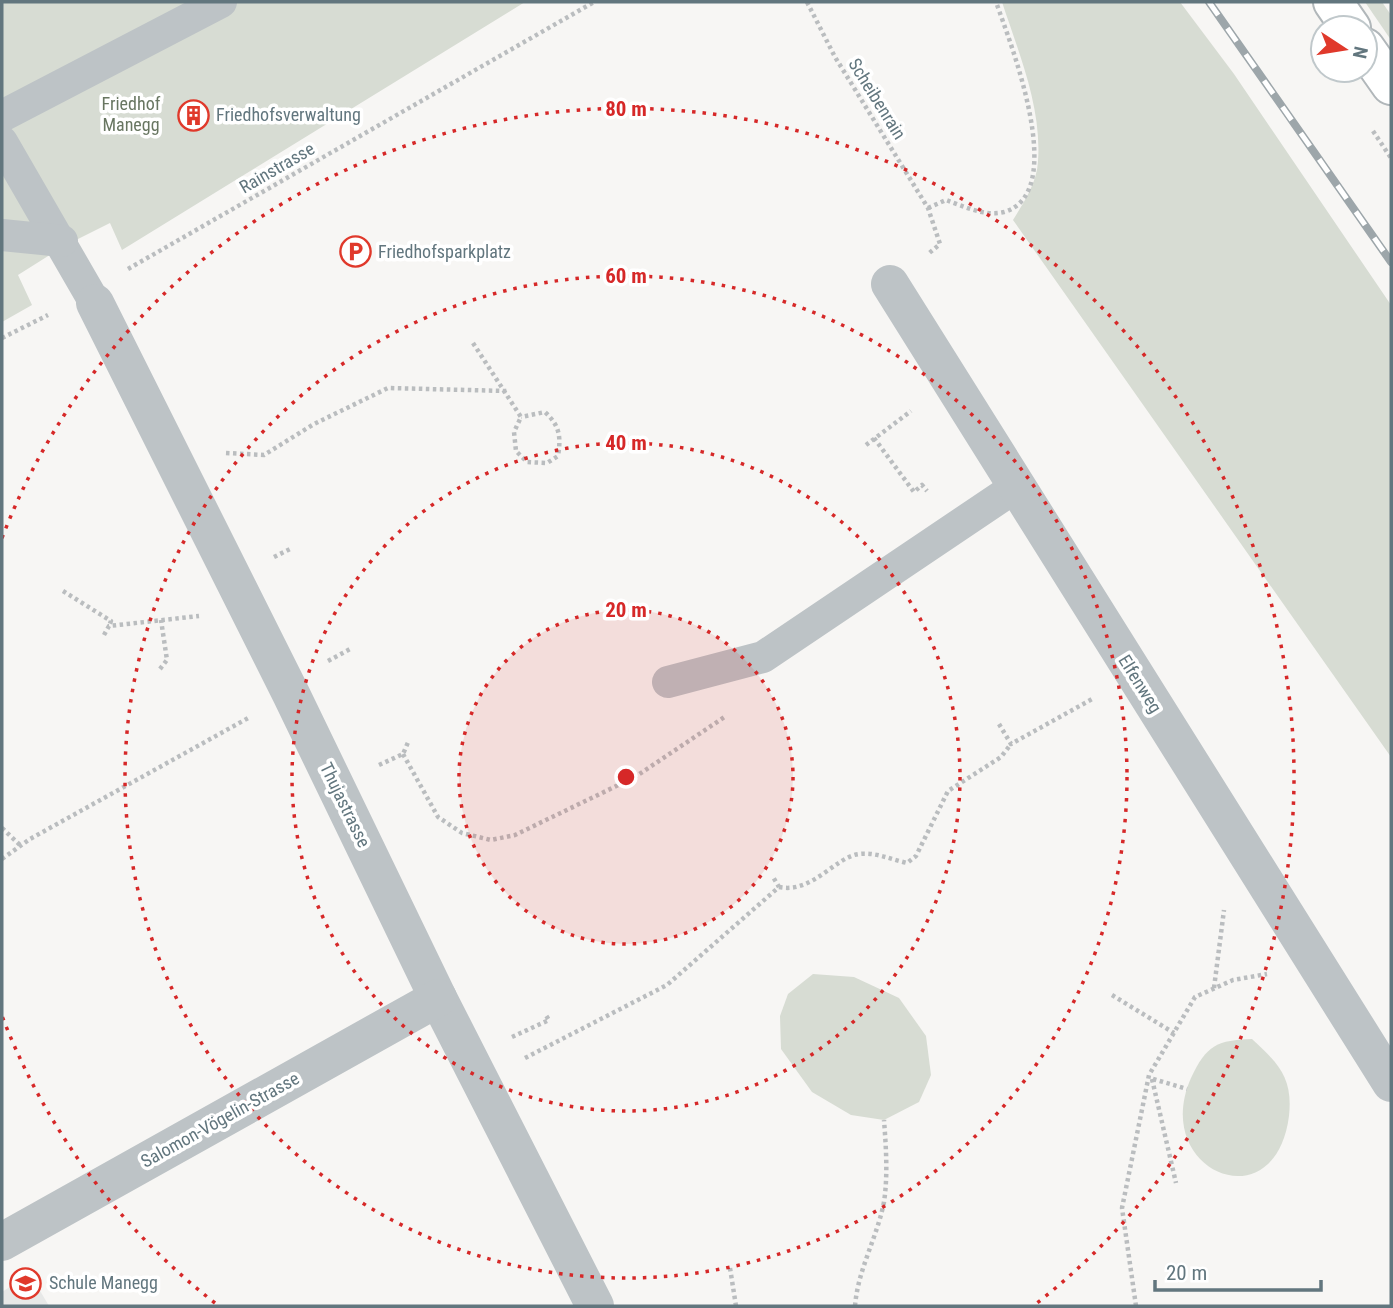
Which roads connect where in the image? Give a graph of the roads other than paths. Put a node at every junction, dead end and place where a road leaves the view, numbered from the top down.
1 (221, 2) edge
2 (1379, 68) edge
3 (1391, 85) edge
4 (2, 116) edge
5 (2, 142) edge
6 (2, 235) edge
7 (62, 241) junction
8 (890, 284) dead end
9 (107, 289) joint
10 (1017, 486) junction
11 (668, 682) dead end
12 (438, 998) junction
13 (1391, 1083) edge
14 (2, 1242) edge
15 (594, 1306) edge

1 - 4 lane
2 - 3 main road
5 - 7 lane
6 - 7 lane
7 - 9 lane
8 - 10 street, Elfenweg
9 - 12 street, Thujastrasse
10 - 11 lane
10 - 13 street, Elfenweg
12 - 14 street, Salomon-Vögelin-Strasse
12 - 15 street, Thujastrasse

